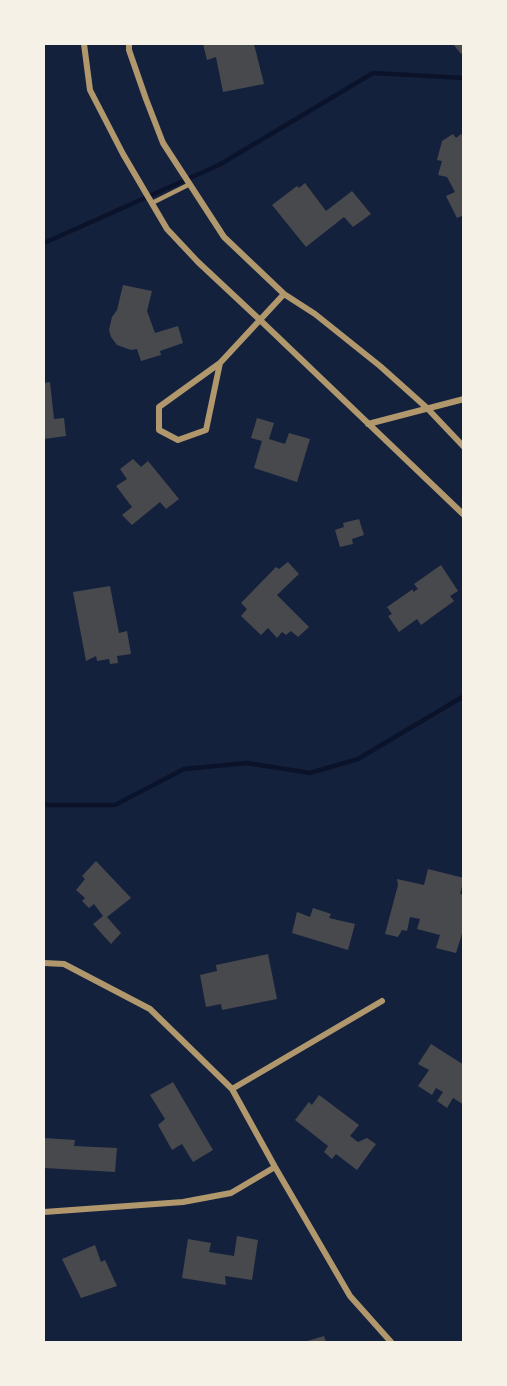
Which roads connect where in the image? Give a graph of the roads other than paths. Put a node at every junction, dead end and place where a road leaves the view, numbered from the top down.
1 (84, 44) edge
2 (129, 44) edge
3 (190, 184) junction
4 (152, 203) junction
5 (284, 294) junction
6 (260, 320) junction
7 (220, 363) junction
8 (464, 399) edge
9 (427, 408) junction
10 (368, 424) junction
11 (464, 447) edge
12 (464, 515) edge
13 (44, 963) edge
14 (382, 1001) dead end
15 (232, 1089) junction
16 (275, 1167) junction
17 (44, 1212) edge
18 (391, 1342) edge

1 - 4 street
2 - 3 street
3 - 4 lane
3 - 5 street
4 - 6 street
5 - 6 street
5 - 9 street
6 - 7 street
6 - 10 street
7 - 7 street
8 - 9 street
9 - 10 street
9 - 11 street
10 - 12 street
13 - 15 street
14 - 15 street
15 - 16 street
16 - 17 street
16 - 18 street

